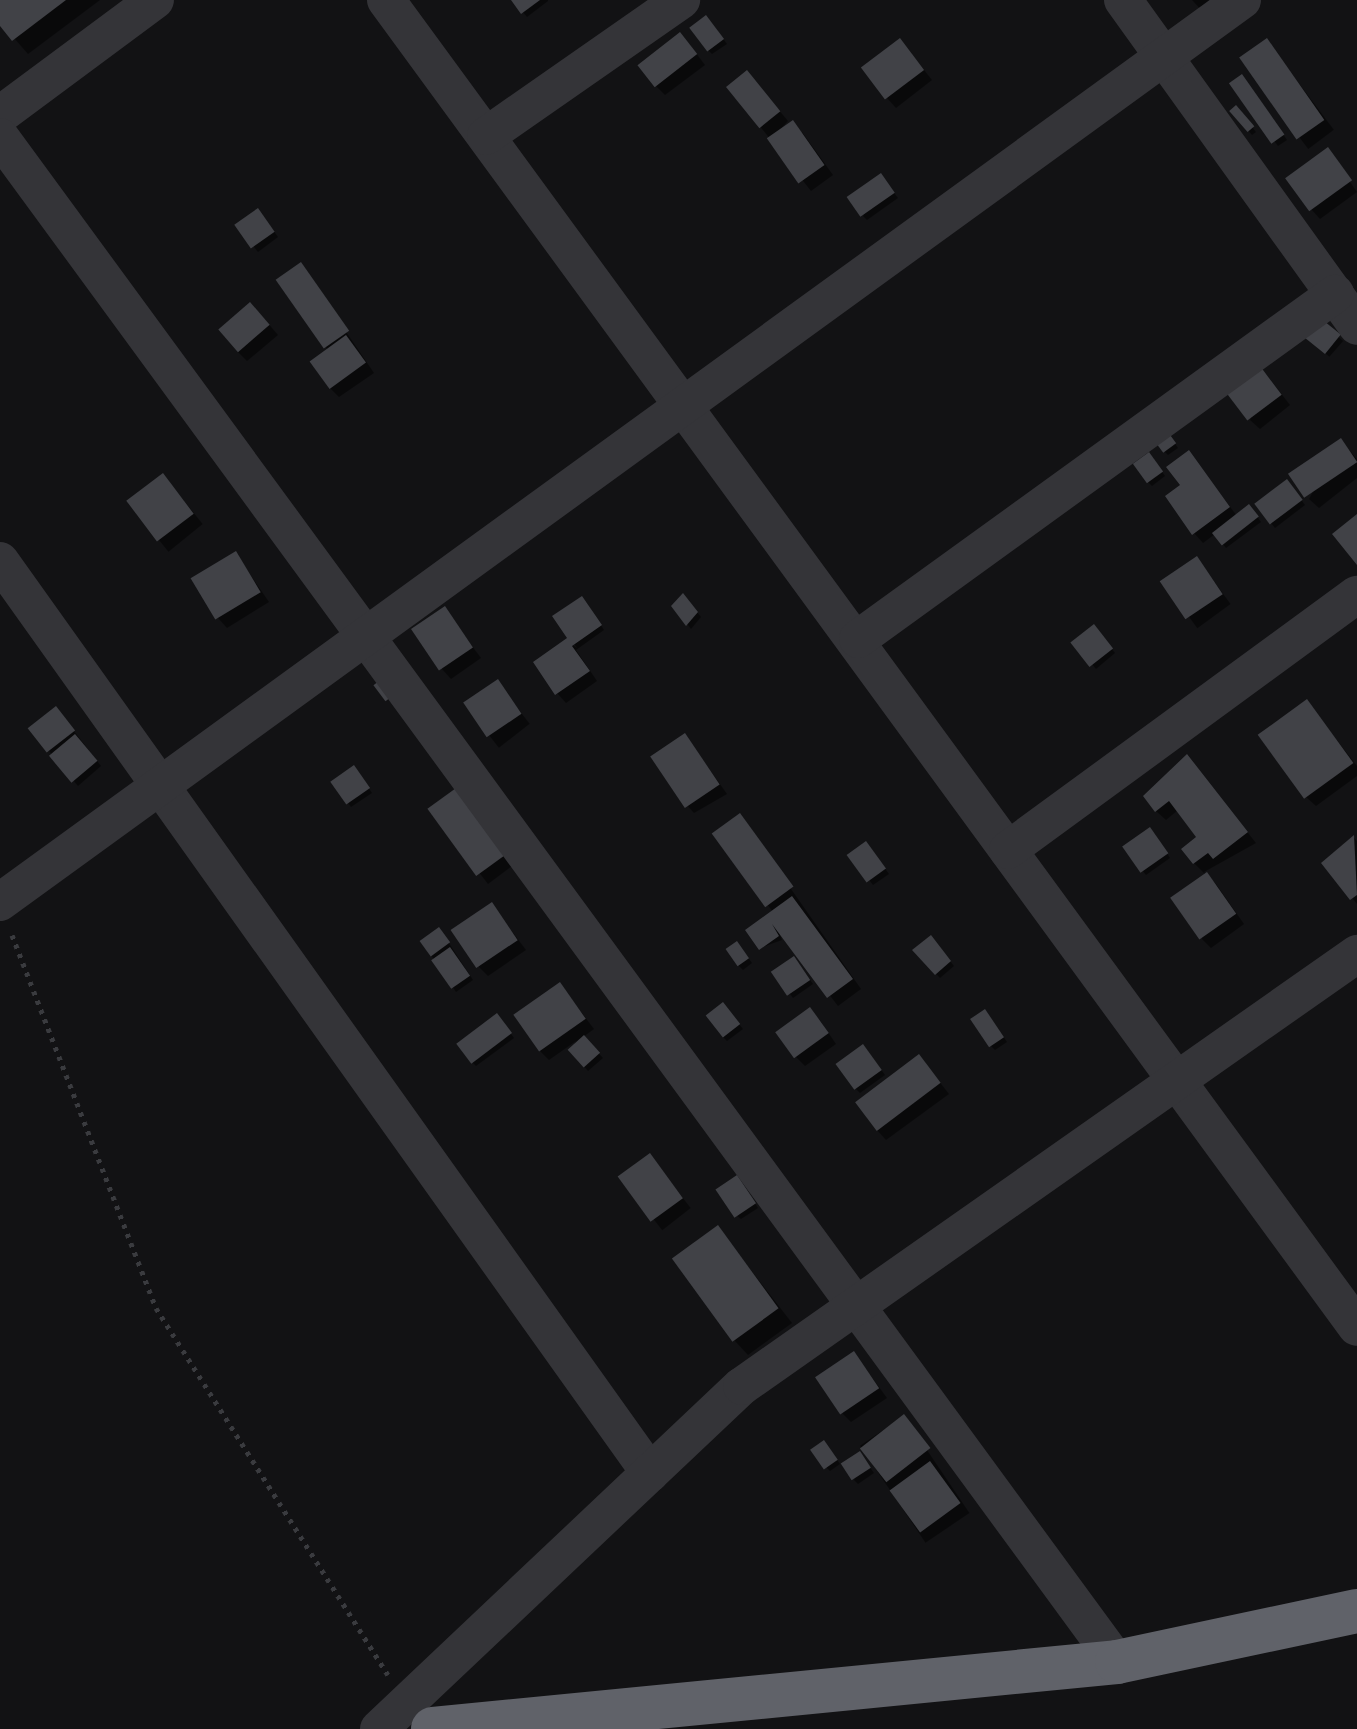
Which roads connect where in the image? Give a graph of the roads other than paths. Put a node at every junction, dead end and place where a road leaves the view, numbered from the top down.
1 (155, 0) edge
2 (386, 0) edge
3 (681, 0) edge
4 (1123, 0) edge
5 (1242, 0) edge
6 (1163, 57) junction
7 (0, 115) edge
8 (486, 136) junction
9 (0, 137) edge
10 (1335, 294) junction
11 (1357, 326) edge
12 (683, 405) junction
13 (0, 561) edge
14 (1357, 595) edge
15 (365, 635) junction
16 (858, 639) junction
17 (160, 785) junction
18 (1008, 850) junction
19 (3, 910) edge
20 (1357, 954) edge
21 (1179, 1083) junction
22 (855, 1305) junction
23 (1357, 1327) edge
24 (650, 1473) junction
25 (1357, 1611) edge
26 (1117, 1662) junction
27 (406, 1721) edge
28 (603, 1723) edge

1 - 7 street
2 - 8 street
3 - 8 street
4 - 6 street
5 - 6 street
6 - 10 street
6 - 12 street
8 - 12 street
9 - 15 street
10 - 11 street
10 - 16 street
12 - 15 street
12 - 16 street
13 - 17 street
14 - 18 street
15 - 17 street
15 - 22 street
16 - 18 street
17 - 19 street
17 - 24 street
18 - 21 street
20 - 21 street
21 - 22 street
21 - 23 street
22 - 24 street
22 - 26 street
24 - 27 street
25 - 26 highway
26 - 28 highway
27 - 28 highway

